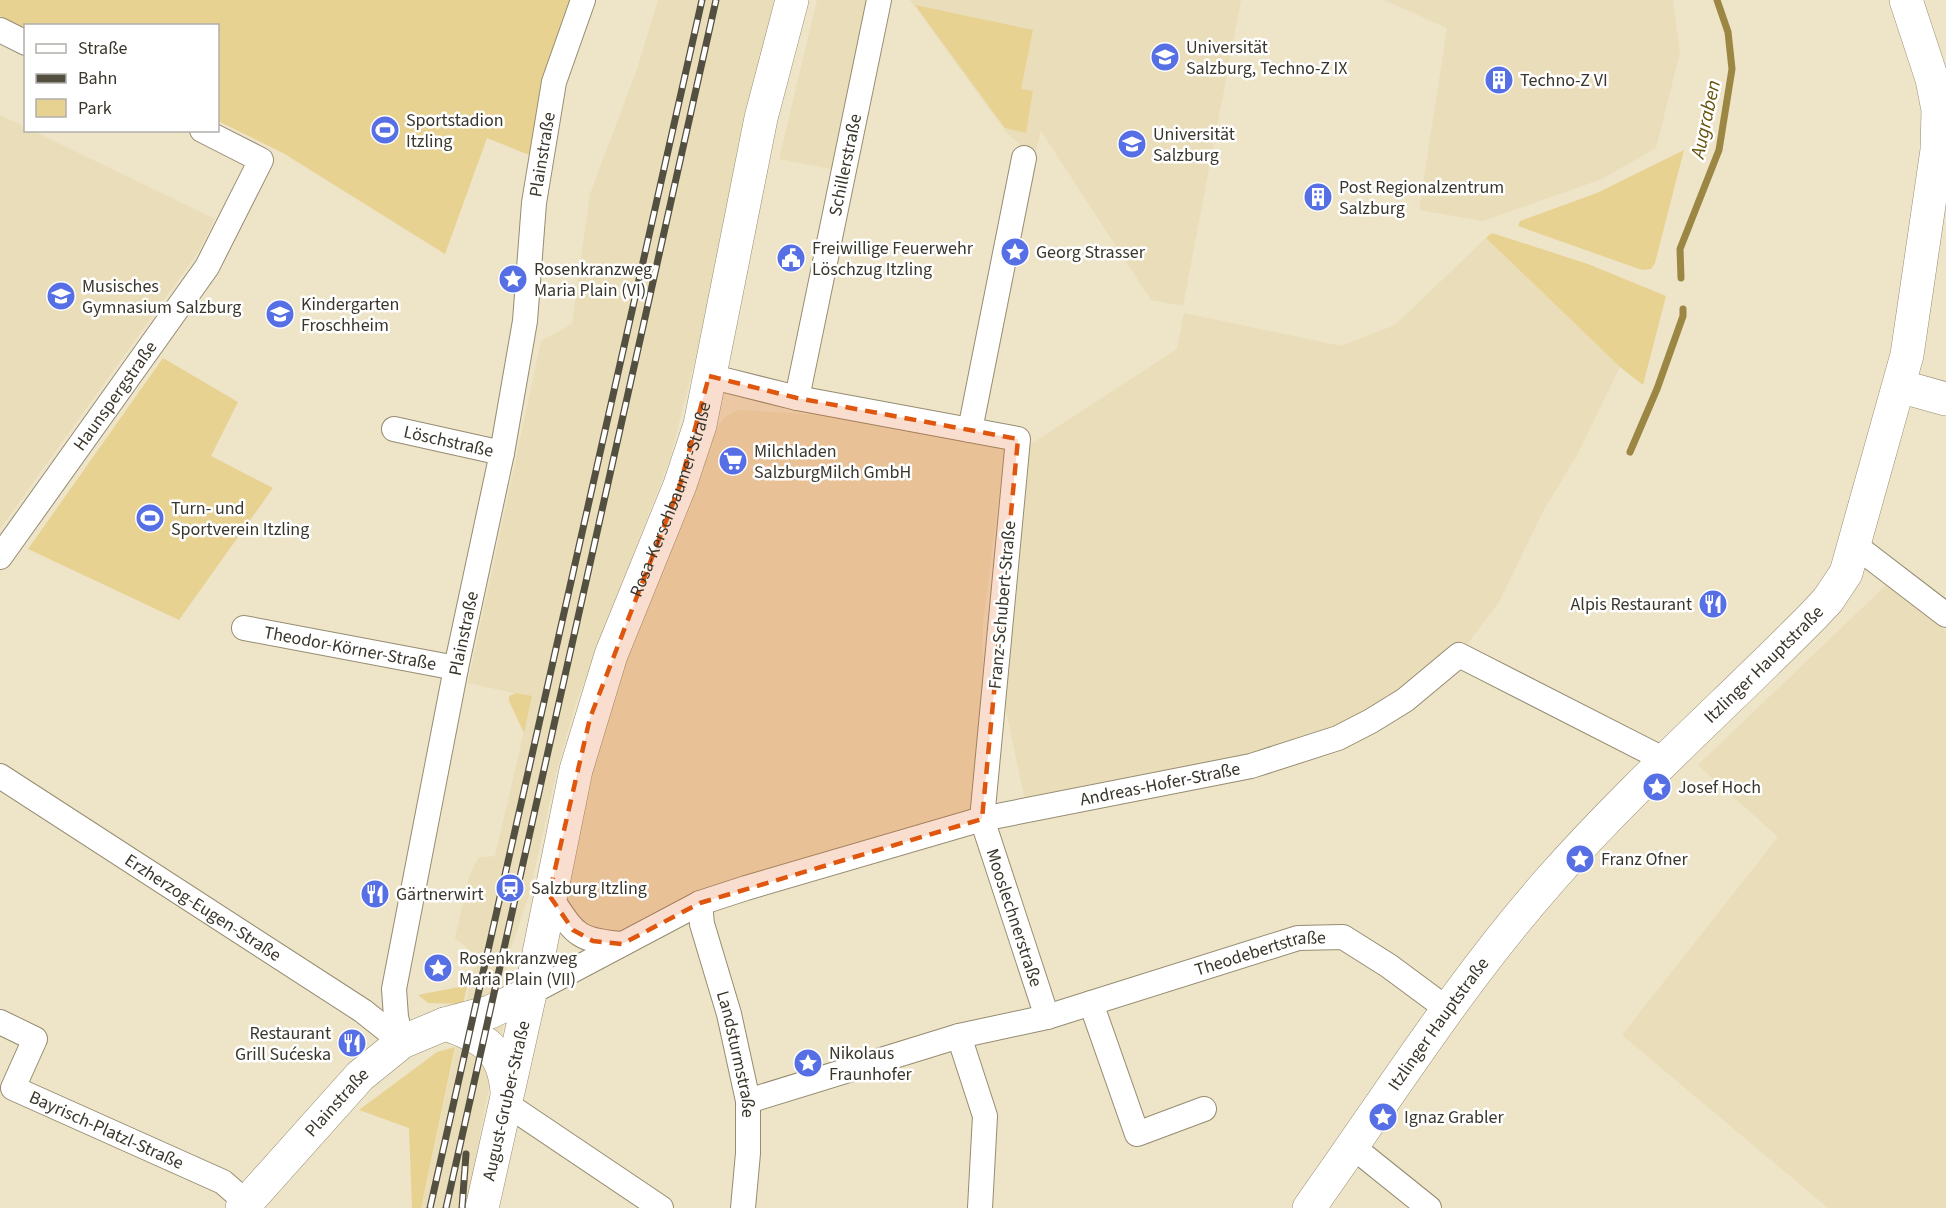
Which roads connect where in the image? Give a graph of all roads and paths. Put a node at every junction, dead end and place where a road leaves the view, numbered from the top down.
1 (583, 0) edge
2 (792, 0) edge
3 (879, 0) edge
4 (1906, 0) edge
5 (0, 30) edge
6 (24, 42) edge
7 (206, 132) edge
8 (1024, 158) dead end
9 (709, 376) junction
10 (1899, 386) junction
11 (797, 398) junction
12 (1946, 399) edge
13 (394, 429) dead end
14 (970, 430) junction
15 (502, 453) junction
16 (1856, 546) junction
17 (0, 557) edge
18 (1946, 615) edge
19 (244, 628) dead end
20 (456, 669) junction
21 (1665, 760) junction
22 (0, 776) edge
23 (982, 819) junction
24 (549, 895) junction
25 (700, 903) junction
26 (622, 944) junction
27 (530, 993) junction
28 (1091, 1002) junction
29 (1447, 1009) junction
30 (1047, 1017) junction
31 (0, 1022) edge
32 (445, 1024) junction
33 (959, 1036) junction
34 (402, 1042) junction
35 (6, 1095) edge
36 (506, 1100) junction
37 (748, 1101) junction
38 (1204, 1109) dead end
39 (1353, 1147) junction
40 (244, 1205) edge
41 (482, 1208) edge
42 (661, 1208) edge
43 (743, 1208) edge
44 (980, 1208) edge
45 (1309, 1208) edge
46 (1429, 1208) edge

1 - 15 street, Plainstraße
2 - 9 street, Rosa-Kerschbaumer-Straße
3 - 11 street, Schillerstraße
4 - 10 street, Itzlinger Hauptstraße
5 - 6 street
7 - 17 street, Haunspergstraße
8 - 14 street
9 - 11 street, Franz-Schubert-Straße
9 - 24 street, Rosa-Kerschbaumer-Straße
10 - 12 street
10 - 16 street, Itzlinger Hauptstraße
11 - 14 street, Franz-Schubert-Straße
13 - 15 street, Löschstraße
14 - 23 street, Franz-Schubert-Straße
15 - 20 street, Plainstraße
16 - 18 street
16 - 21 street, Itzlinger Hauptstraße
19 - 20 street, Theodor-Körner-Straße
20 - 34 street, Plainstraße
21 - 23 street, Andreas-Hofer-Straße
21 - 29 street, Itzlinger Hauptstraße
22 - 34 street, Erzherzog-Eugen-Straße
23 - 25 street, Andreas-Hofer-Straße
23 - 30 street, Mooslechnerstraße
24 - 26 street
24 - 27 street, Rosa-Kerschbaumer-Straße
25 - 26 street, Andreas-Hofer-Straße
25 - 37 street, Landsturmstraße
26 - 27 street, Andreas-Hofer-Straße
27 - 32 street, Andreas-Hofer-Straße
27 - 36 street, August-Gruber-Straße
28 - 29 street, Theodebertstraße
28 - 30 street, Theodebertstraße
28 - 38 street
29 - 39 street, Itzlinger Hauptstraße
30 - 33 street, Theodebertstraße
31 - 35 street, Bayrisch-Platzl-Straße
32 - 34 street, Andreas-Hofer-Straße
32 - 36 street
33 - 37 street, Theodebertstraße
33 - 44 street
34 - 40 street, Plainstraße
35 - 40 street, Bayrisch-Platzl-Straße
36 - 41 street, August-Gruber-Straße
36 - 42 street
37 - 43 street, Landsturmstraße
39 - 45 street, Itzlinger Hauptstraße
39 - 46 street

